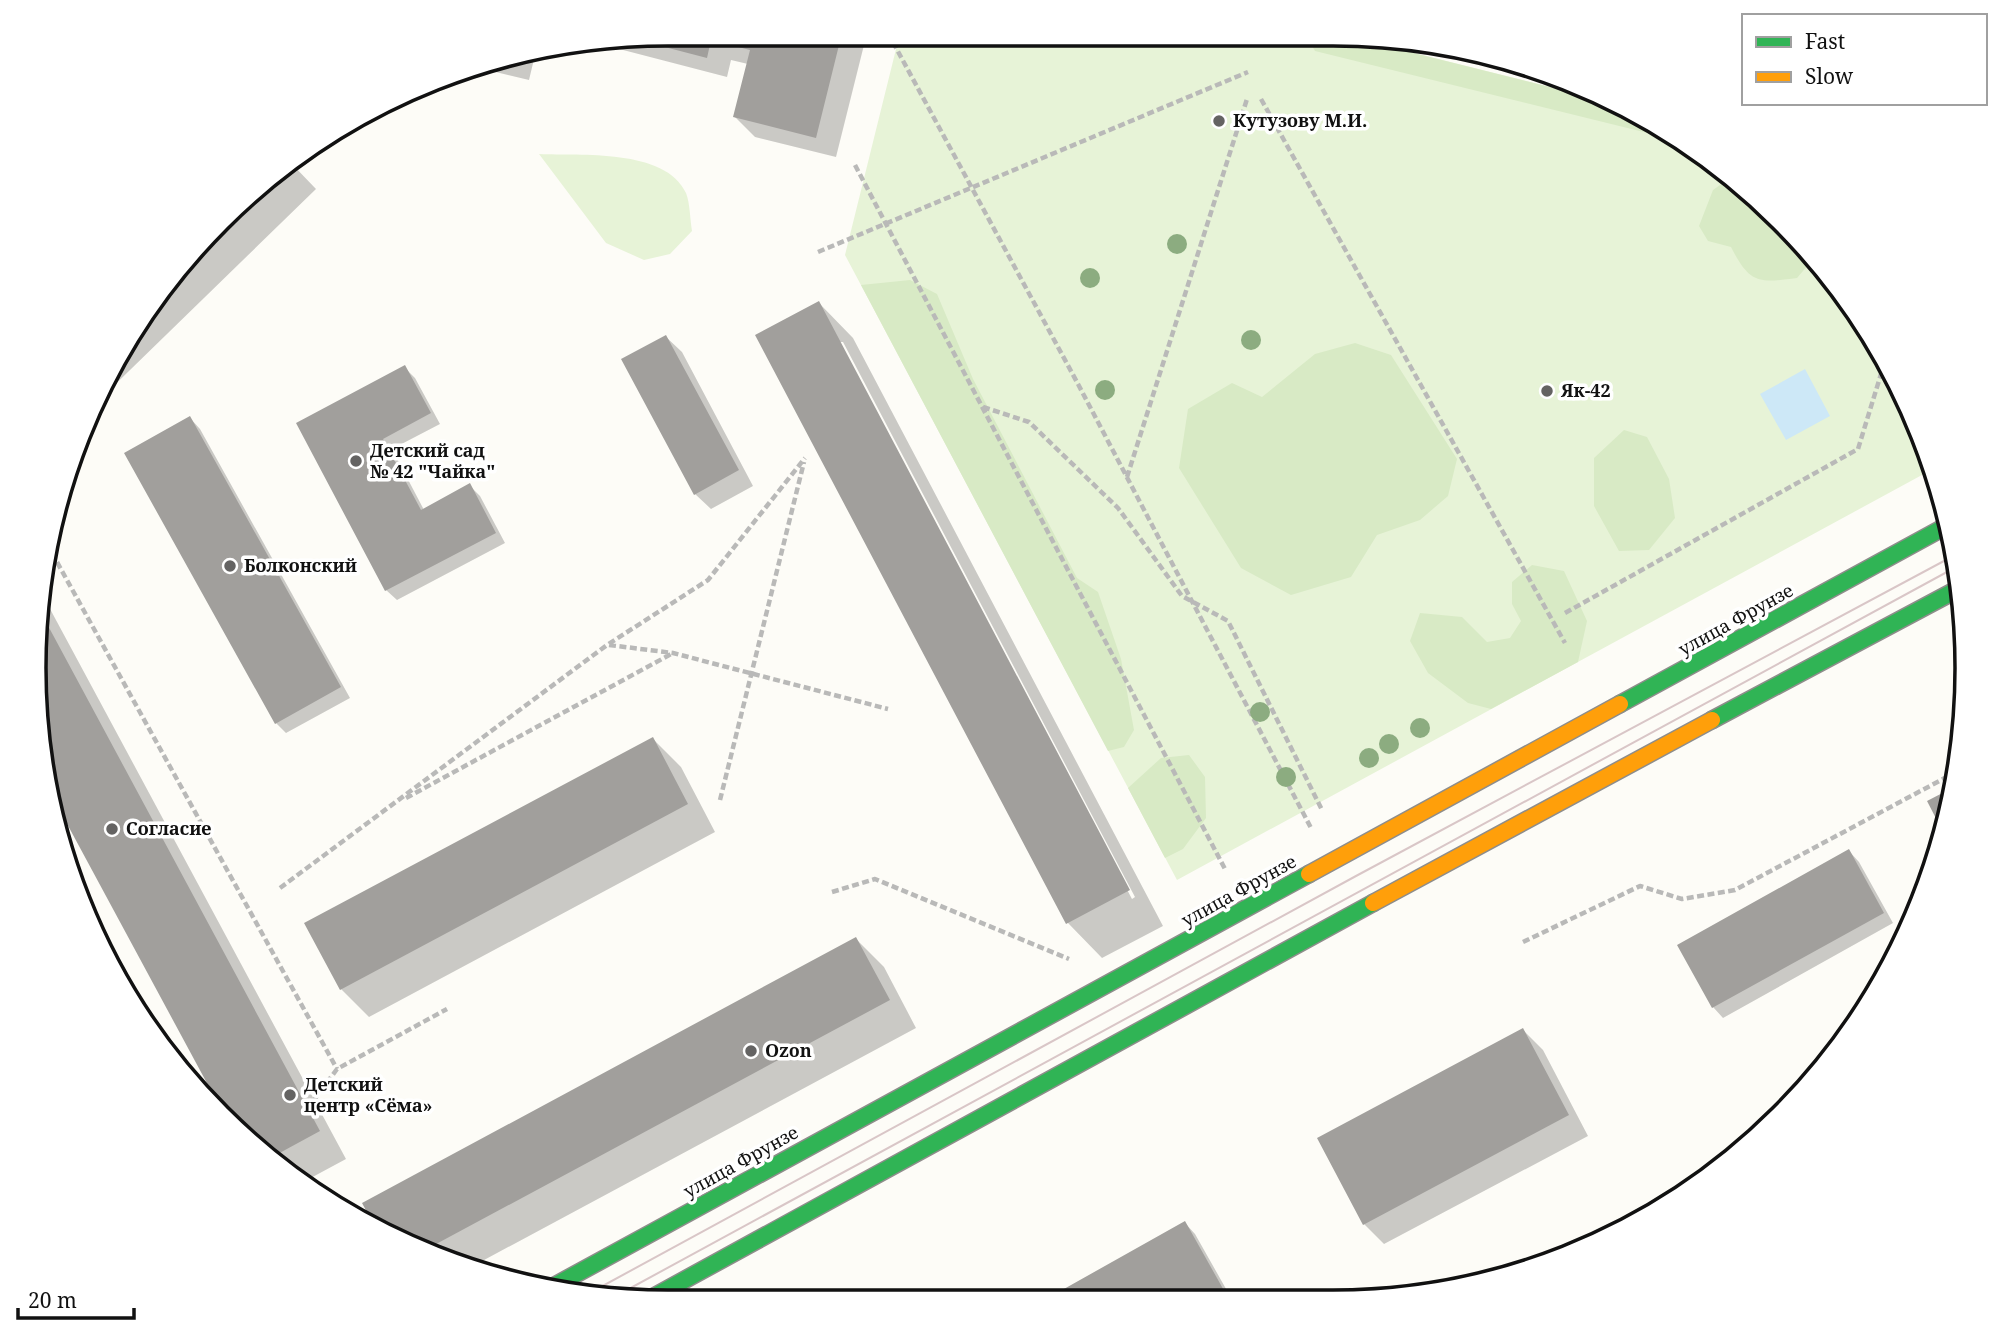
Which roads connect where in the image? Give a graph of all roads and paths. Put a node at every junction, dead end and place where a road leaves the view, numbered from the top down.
1 (895, 46) edge
2 (1248, 72) dead end
3 (1247, 99) dead end
4 (1261, 99) dead end
5 (855, 165) dead end
6 (971, 188) junction
7 (885, 224) junction
8 (818, 252) dead end
9 (1881, 374) edge
10 (981, 406) junction
11 (1127, 477) junction
12 (1940, 530) edge
13 (55, 559) edge
14 (1951, 593) edge
15 (1193, 602) junction
16 (1565, 613) dead end
17 (1565, 643) dead end
18 (607, 645) junction
19 (673, 653) junction
20 (752, 674) junction
21 (888, 709) dead end
22 (1946, 778) edge
23 (720, 800) dead end
24 (393, 805) junction
25 (1322, 810) dead end
26 (1311, 828) dead end
27 (1225, 869) dead end
28 (280, 888) dead end
29 (832, 892) dead end
30 (1523, 942) dead end
31 (1069, 959) dead end
32 (447, 1009) dead end
33 (337, 1069) junction
34 (308, 1108) dead end
35 (563, 1281) edge
36 (666, 1290) edge

1 - 6 path
2 - 6 path
3 - 11 path
4 - 17 path
5 - 7 path
6 - 7 path
6 - 11 path
7 - 8 path
7 - 10 path
9 - 16 path
10 - 15 path
10 - 27 path
11 - 15 path
12 - 35 main road, улица Фрунзе
13 - 33 path
14 - 36 main road
15 - 25 path
15 - 26 path
18 - 19 path
18 - 20 path
18 - 24 path
19 - 20 path
19 - 24 path
20 - 21 path
20 - 23 path
22 - 30 path
24 - 28 path
29 - 31 path
32 - 33 path
33 - 34 path

